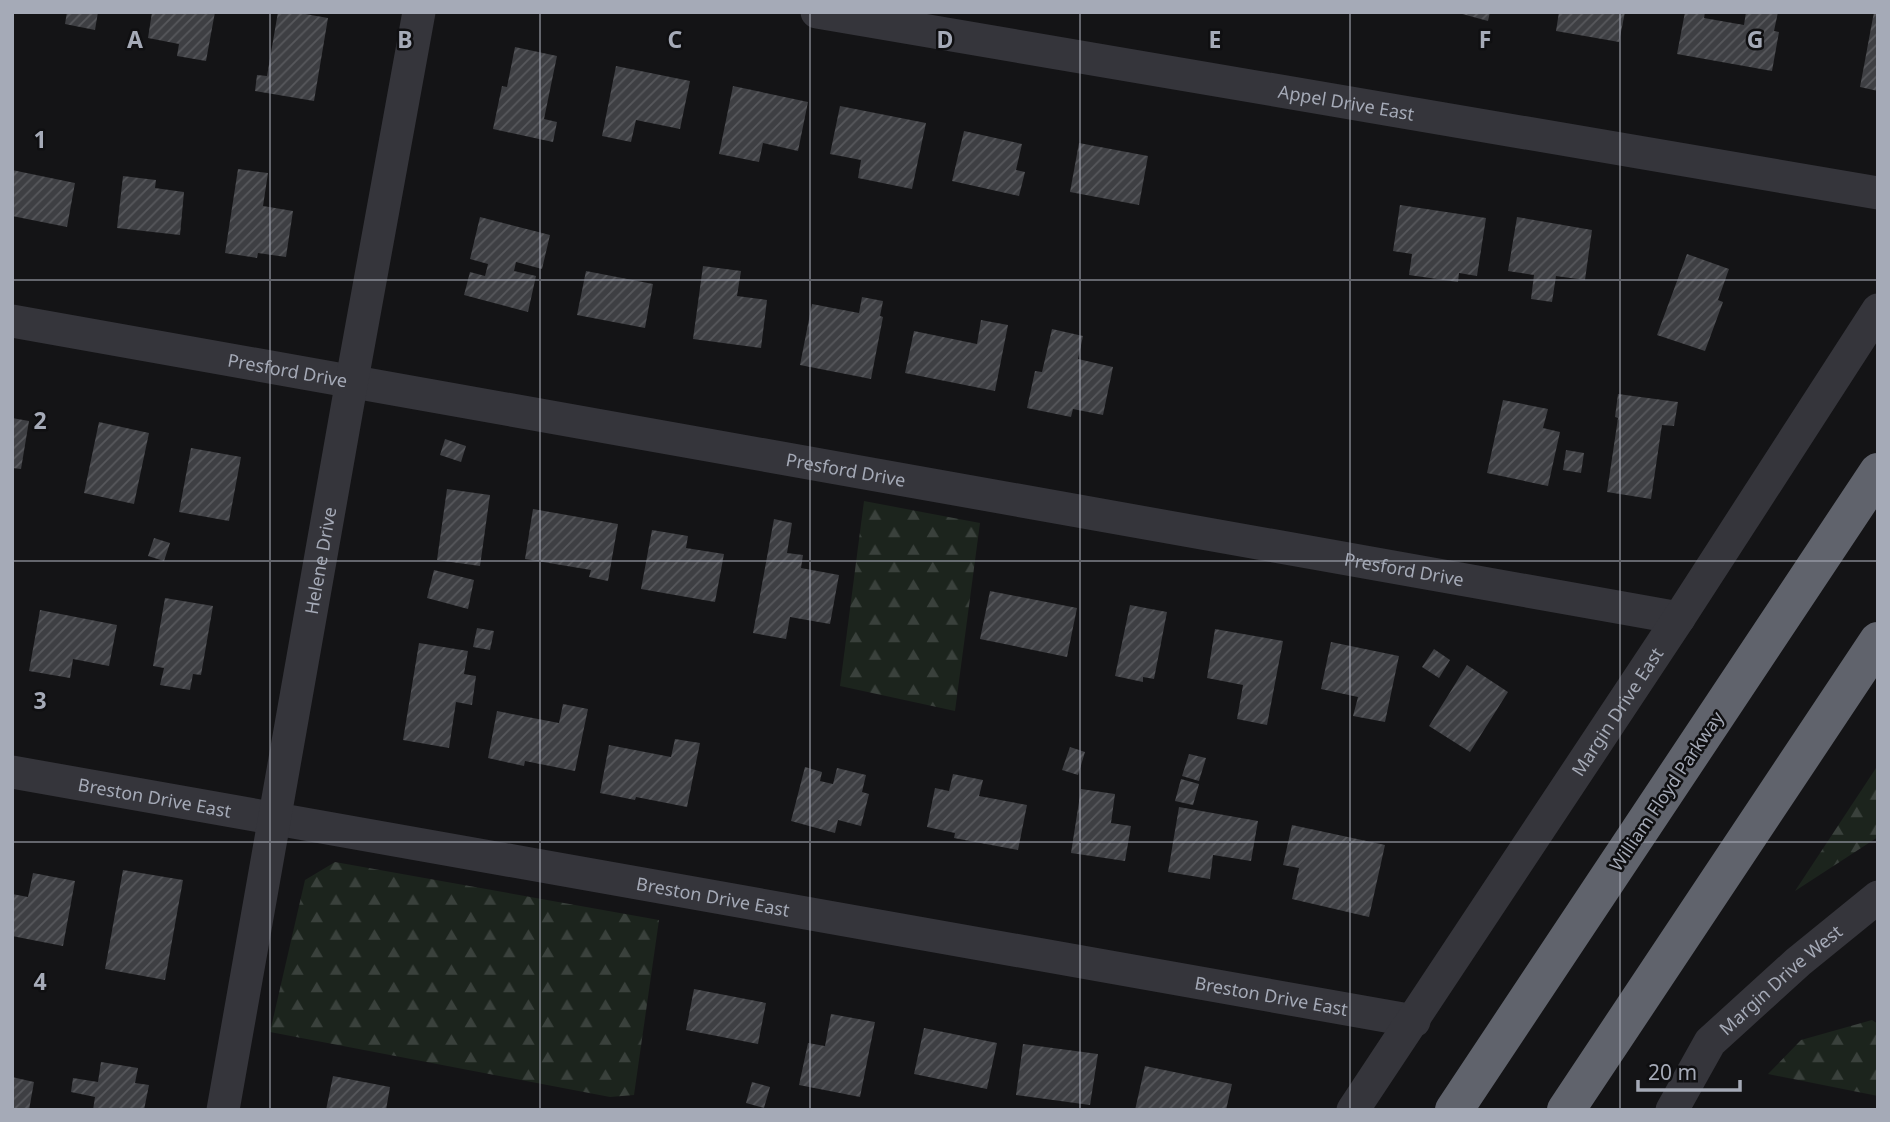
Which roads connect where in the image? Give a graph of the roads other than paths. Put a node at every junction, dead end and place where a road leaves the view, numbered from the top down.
1 (419, 12) edge
2 (817, 12) edge
3 (1878, 193) edge
4 (1878, 310) edge
5 (12, 321) edge
6 (352, 380) junction
7 (1878, 472) edge
8 (1679, 618) junction
9 (1878, 641) edge
10 (12, 772) edge
11 (274, 818) junction
12 (1878, 897) edge
13 (1414, 1021) junction
14 (223, 1110) edge
15 (1353, 1110) edge
16 (1454, 1110) edge
17 (1566, 1110) edge
18 (1672, 1110) edge

1 - 6 street, Helene Drive
2 - 3 street, Appel Drive East
4 - 8 street, Margin Drive East
5 - 6 street, Presford Drive
6 - 8 street, Presford Drive
6 - 11 street, Helene Drive
7 - 16 highway, William Floyd Parkway
8 - 13 street, Margin Drive East
9 - 17 highway
10 - 11 street, Breston Drive East
11 - 13 street, Breston Drive East
11 - 14 street, Helene Drive
12 - 18 street, Margin Drive West
13 - 15 street, Margin Drive East

